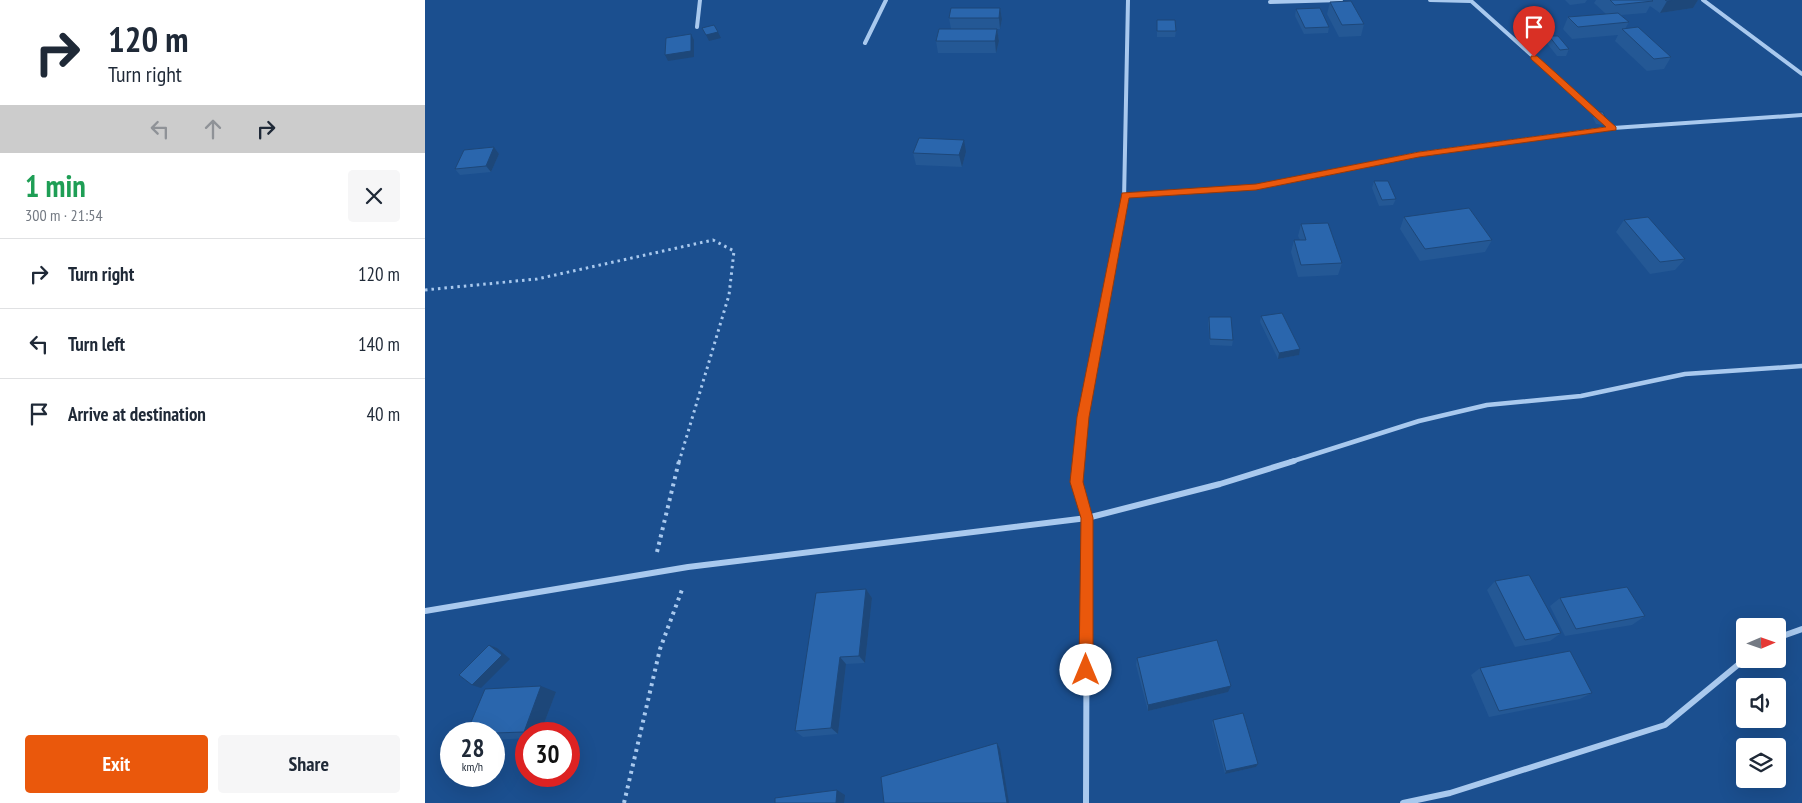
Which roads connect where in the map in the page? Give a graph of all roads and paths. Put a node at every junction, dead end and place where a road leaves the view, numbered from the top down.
1 (700, 0) edge
2 (886, 0) edge
3 (1128, 0) edge
4 (1341, 0) edge
5 (1430, 0) edge
6 (1470, 0) edge
7 (1703, 0) edge
8 (1271, 2) dead end
9 (697, 28) dead end
10 (865, 43) dead end
11 (1802, 74) edge
12 (1802, 115) edge
13 (1613, 128) junction
14 (1125, 195) junction
15 (425, 290) edge
16 (1802, 366) edge
17 (1087, 518) junction
18 (688, 567) junction
19 (653, 573) junction
20 (425, 611) edge
21 (1802, 629) edge
22 (1786, 635) edge
23 (1736, 666) edge
24 (624, 803) edge
25 (1086, 803) edge
26 (1403, 803) edge

1 - 9 street
2 - 10 street
3 - 14 street
4 - 8 street
5 - 6 street
6 - 13 street
7 - 11 street
12 - 13 street
13 - 14 street
14 - 17 street
15 - 19 path
16 - 17 street
17 - 18 street
17 - 25 street
18 - 19 street
18 - 24 path
19 - 20 street
21 - 22 street
23 - 26 street

